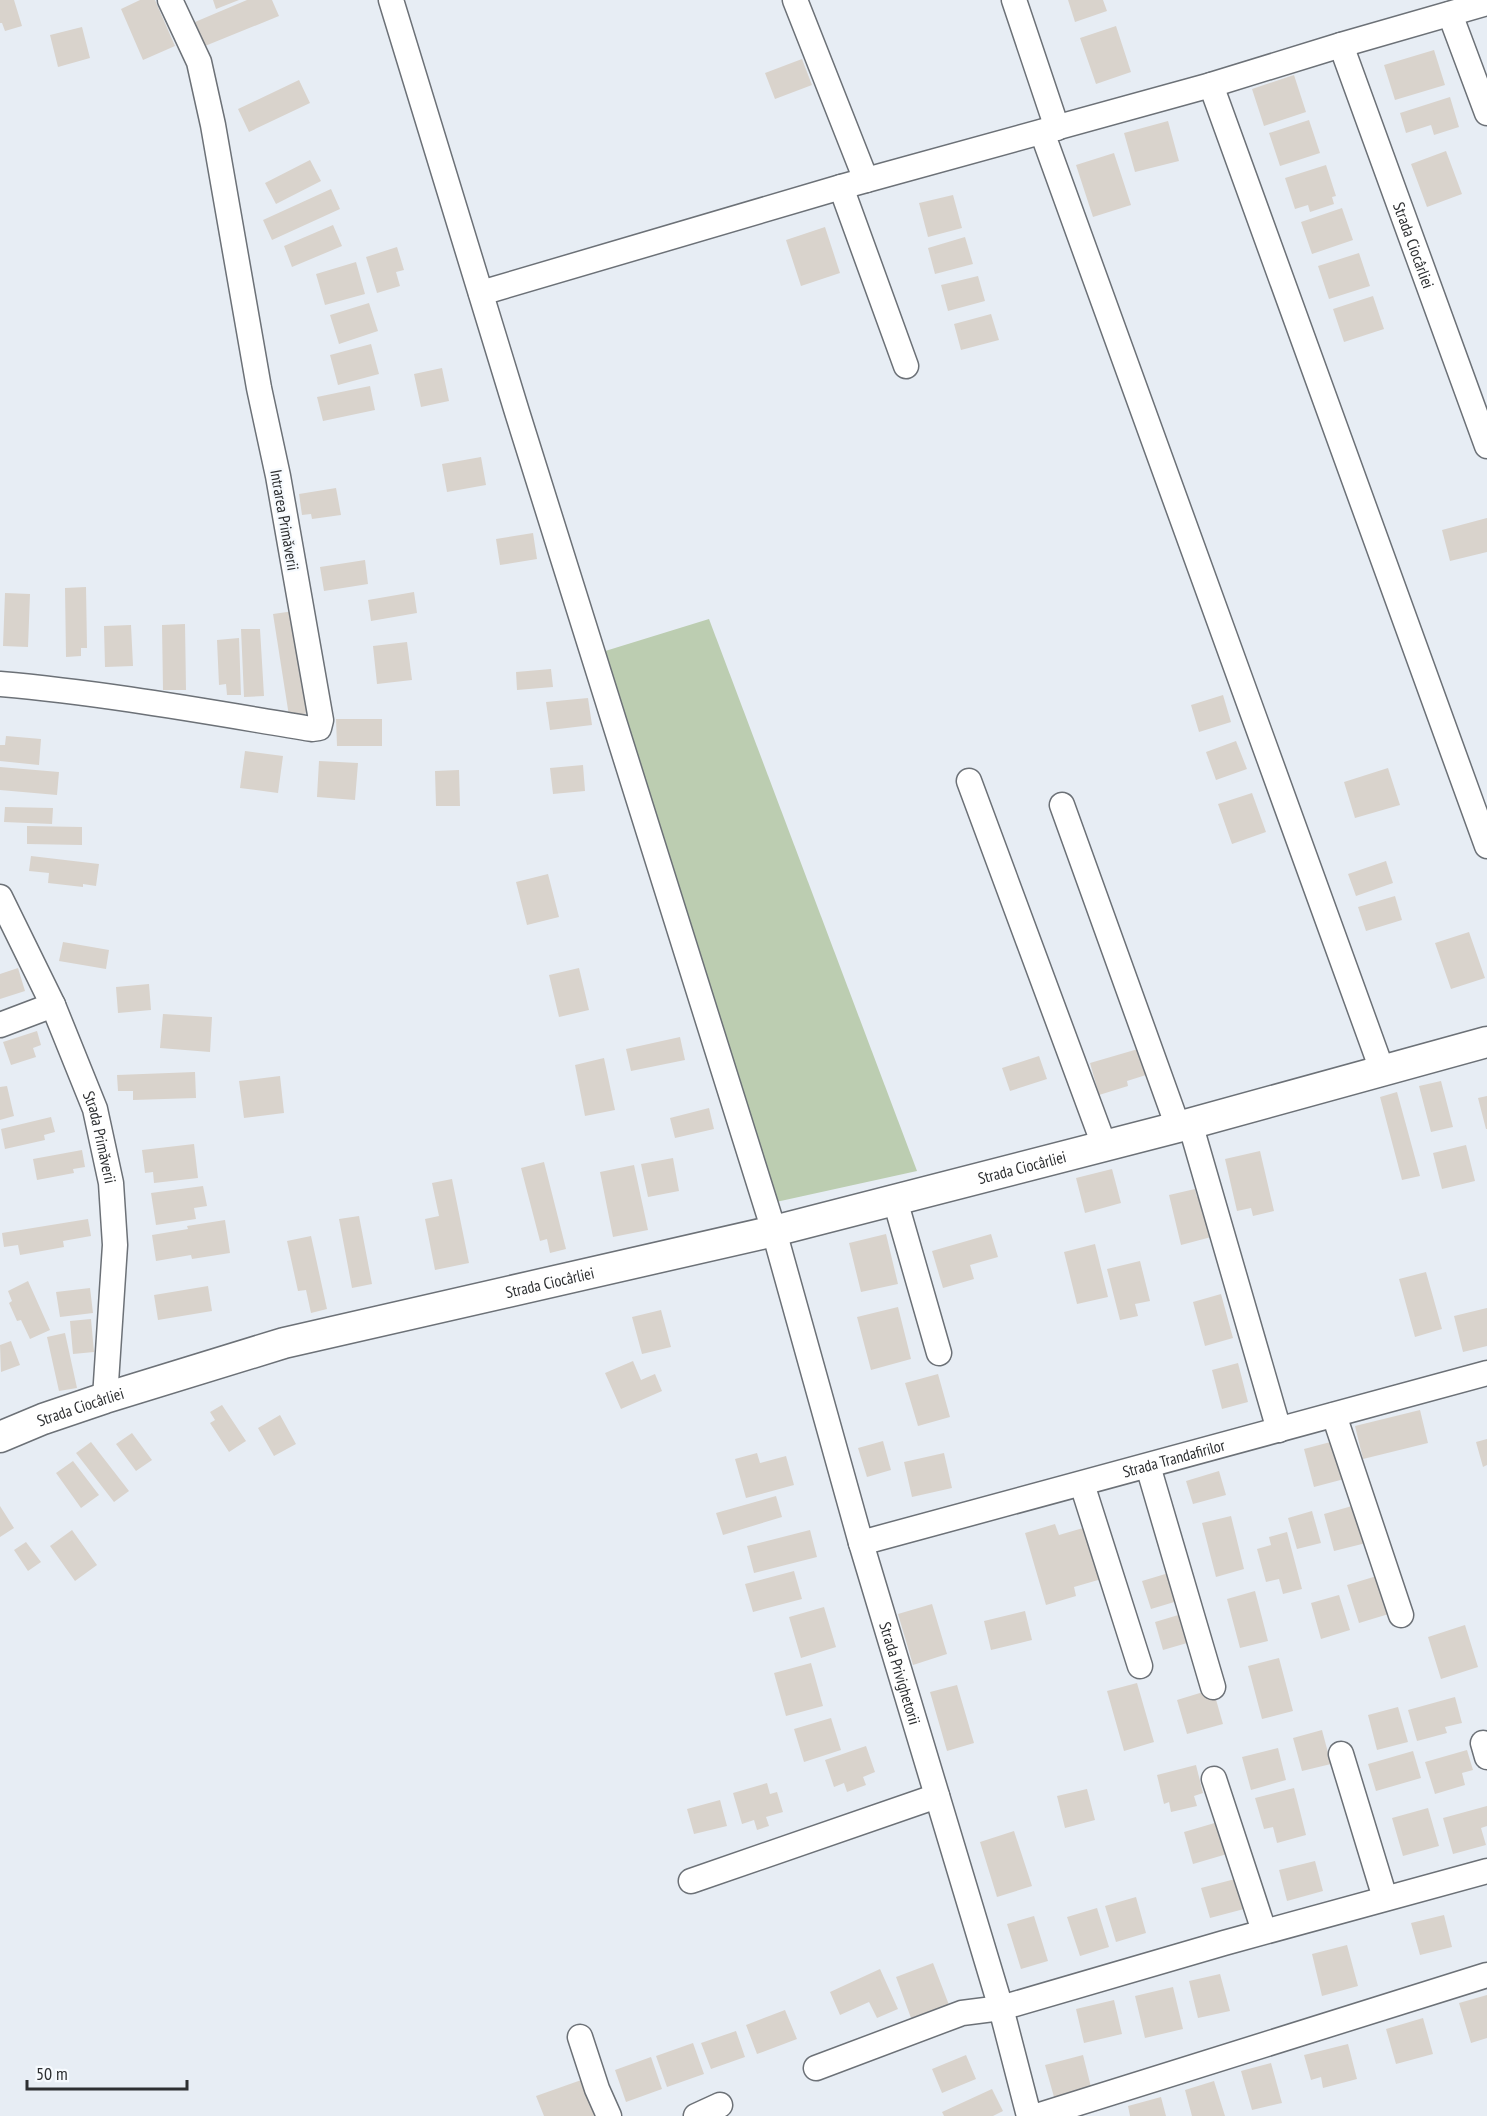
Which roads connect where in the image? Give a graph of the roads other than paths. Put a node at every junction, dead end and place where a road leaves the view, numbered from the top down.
1 (170, 0) edge
2 (391, 0) edge
3 (795, 0) edge
4 (1014, 0) edge
5 (1487, 3) edge
6 (1450, 14) junction
7 (1341, 45) junction
8 (1211, 85) junction
9 (1487, 113) edge
10 (1050, 130) junction
11 (866, 180) junction
12 (841, 187) junction
13 (481, 293) junction
14 (906, 366) dead end
15 (1487, 446) edge
16 (0, 684) edge
17 (969, 781) dead end
18 (1062, 805) dead end
19 (1487, 846) edge
20 (0, 897) edge
21 (53, 1005) junction
22 (0, 1025) edge
23 (1487, 1042) edge
24 (1382, 1070) junction
25 (1184, 1125) junction
26 (1104, 1145) junction
27 (895, 1200) junction
28 (774, 1231) junction
29 (939, 1353) dead end
30 (1487, 1373) edge
31 (105, 1398) junction
32 (1334, 1415) junction
33 (1279, 1430) junction
34 (0, 1437) edge
35 (1148, 1466) junction
36 (1082, 1484) junction
37 (861, 1543) junction
38 (1401, 1615) dead end
39 (1140, 1666) dead end
40 (1213, 1688) dead end
41 (1341, 1754) dead end
42 (1214, 1779) dead end
43 (937, 1796) junction
44 (1483, 1876) edge
45 (691, 1881) dead end
46 (1385, 1898) junction
47 (1264, 1931) junction
48 (1487, 1975) edge
49 (1001, 2008) junction
50 (580, 2037) dead end
51 (816, 2067) dead end
52 (720, 2105) dead end
53 (609, 2116) edge
54 (696, 2116) edge
55 (1029, 2116) edge
56 (1037, 2116) edge

1 - 16 street, Intrarea Primăverii
2 - 13 street, Strada Privighetorii
3 - 11 street
4 - 10 street
5 - 6 street
6 - 7 street
6 - 9 street
7 - 8 street
7 - 15 street, Strada Ciocârliei
8 - 10 street
8 - 19 street
10 - 11 street
10 - 24 street
11 - 12 street
12 - 13 street
12 - 14 street
13 - 28 street, Strada Privighetorii
17 - 26 street
18 - 25 street
20 - 21 street, Strada Primăverii
21 - 22 street
21 - 31 street, Strada Primăverii
23 - 24 street, Strada Ciocârliei
24 - 25 street, Strada Ciocârliei
25 - 26 street, Strada Ciocârliei
25 - 33 street
26 - 27 street, Strada Ciocârliei
27 - 28 street, Strada Ciocârliei
27 - 29 street
28 - 31 street, Strada Ciocârliei
28 - 37 street, Strada Privighetorii
30 - 32 street, Strada Trandafirilor
31 - 34 street, Strada Ciocârliei
32 - 33 street, Strada Trandafirilor
32 - 38 street
33 - 35 street, Strada Trandafirilor
35 - 36 street, Strada Trandafirilor
35 - 40 street
36 - 37 street, Strada Trandafirilor
36 - 39 street
37 - 43 street, Strada Privighetorii
41 - 46 street
42 - 47 street
43 - 45 street
43 - 49 street, Strada Privighetorii
44 - 46 street
46 - 47 street
47 - 49 street
48 - 56 street
49 - 51 street
49 - 55 street, Strada Privighetorii
50 - 53 street
52 - 54 street

